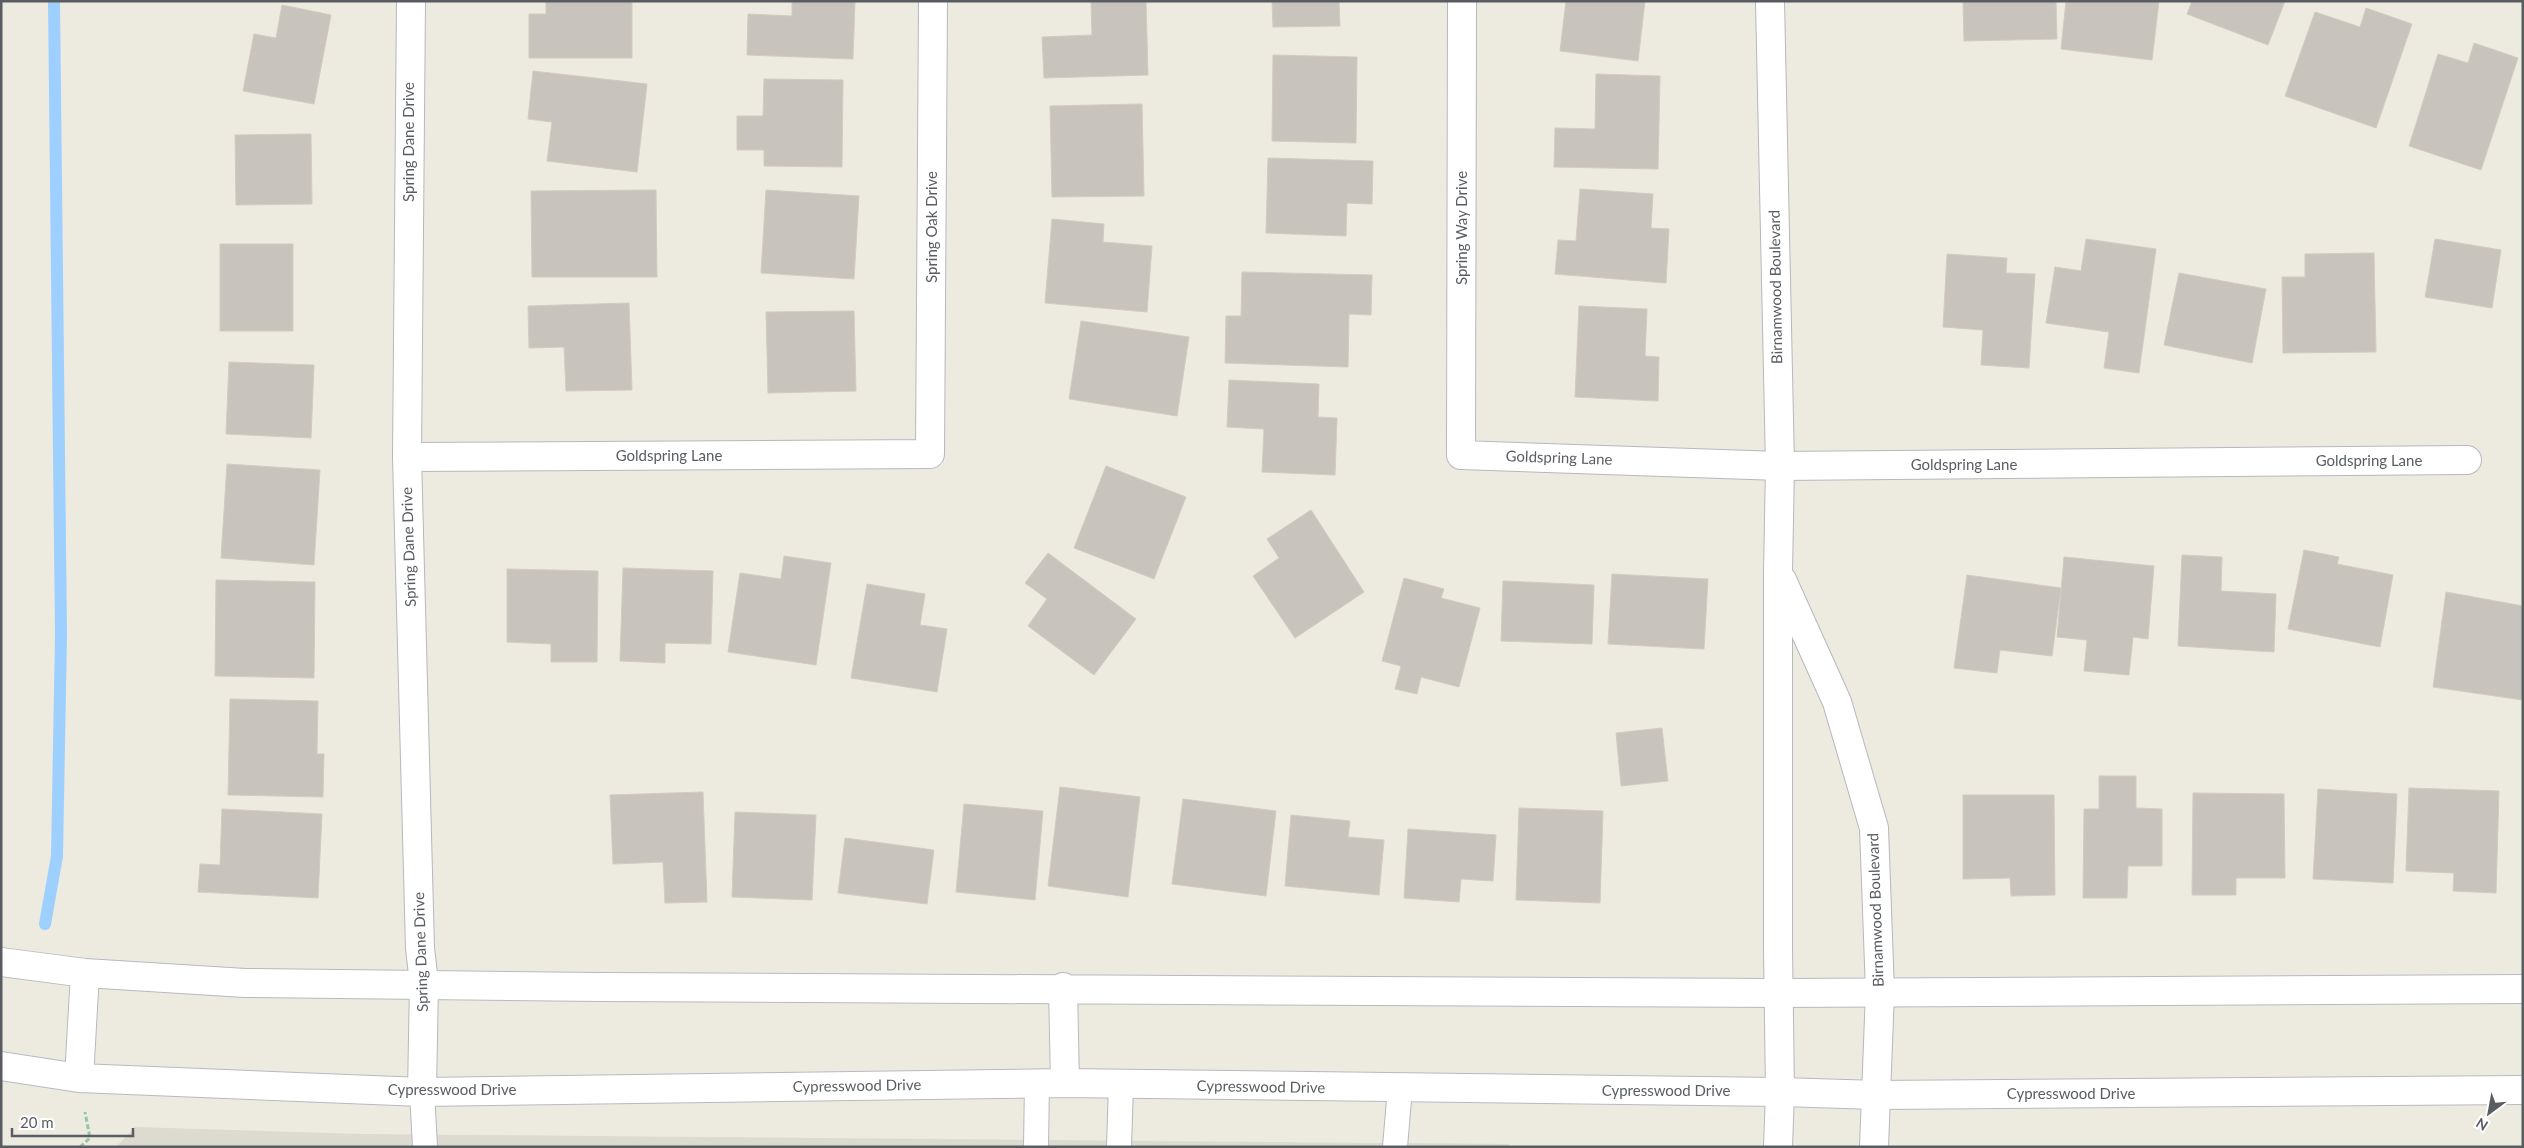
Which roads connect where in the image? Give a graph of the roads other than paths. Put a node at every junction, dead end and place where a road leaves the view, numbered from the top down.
1 (410, 1) edge
2 (933, 1) edge
3 (1462, 1) edge
4 (1770, 1) edge
5 (930, 454) joint
6 (1461, 455) joint
7 (407, 457) junction
8 (2467, 460) dead end
9 (1780, 466) junction
10 (1778, 572) junction
11 (1, 962) edge
12 (85, 973) junction
13 (424, 983) junction
14 (1063, 988) junction
15 (2523, 989) edge
16 (1880, 992) junction
17 (1779, 993) junction
18 (1, 1066) edge
19 (79, 1078) junction
20 (1065, 1083) junction
21 (1037, 1084) junction
22 (1121, 1085) junction
23 (1400, 1088) junction
24 (2523, 1090) edge
25 (422, 1092) junction
26 (1780, 1092) junction
27 (1878, 1095) junction
28 (425, 1147) edge
29 (1036, 1147) edge
30 (1119, 1147) edge
31 (1395, 1147) edge
32 (1778, 1147) edge
33 (1874, 1147) edge

1 - 7 street, Spring Dane Drive
2 - 5 street, Spring Oak Drive
3 - 6 street, Spring Way Drive
4 - 9 street, Birnamwood Boulevard
5 - 7 street, Goldspring Lane
6 - 9 street, Goldspring Lane
7 - 13 street, Spring Dane Drive
8 - 9 street, Goldspring Lane
9 - 10 street, Birnamwood Boulevard
10 - 16 street, Birnamwood Boulevard
10 - 17 street, Birnamwood Boulevard
11 - 12 street
12 - 13 street
12 - 19 street
13 - 14 street
13 - 25 street, Spring Dane Drive
14 - 17 street
14 - 20 street
15 - 16 street
16 - 17 street
16 - 27 street, Birnamwood Boulevard
17 - 26 street, Birnamwood Boulevard
18 - 19 street, Cypresswood Drive
19 - 25 street, Cypresswood Drive
20 - 21 street, Cypresswood Drive
20 - 22 street, Cypresswood Drive
21 - 25 street, Cypresswood Drive
21 - 29 lane
22 - 23 street, Cypresswood Drive
22 - 30 lane
23 - 26 street, Cypresswood Drive
23 - 31 lane
24 - 27 street, Cypresswood Drive
25 - 28 lane
26 - 27 street, Cypresswood Drive
26 - 32 street, Birnamwood Boulevard
27 - 33 street, Birnamwood Boulevard

